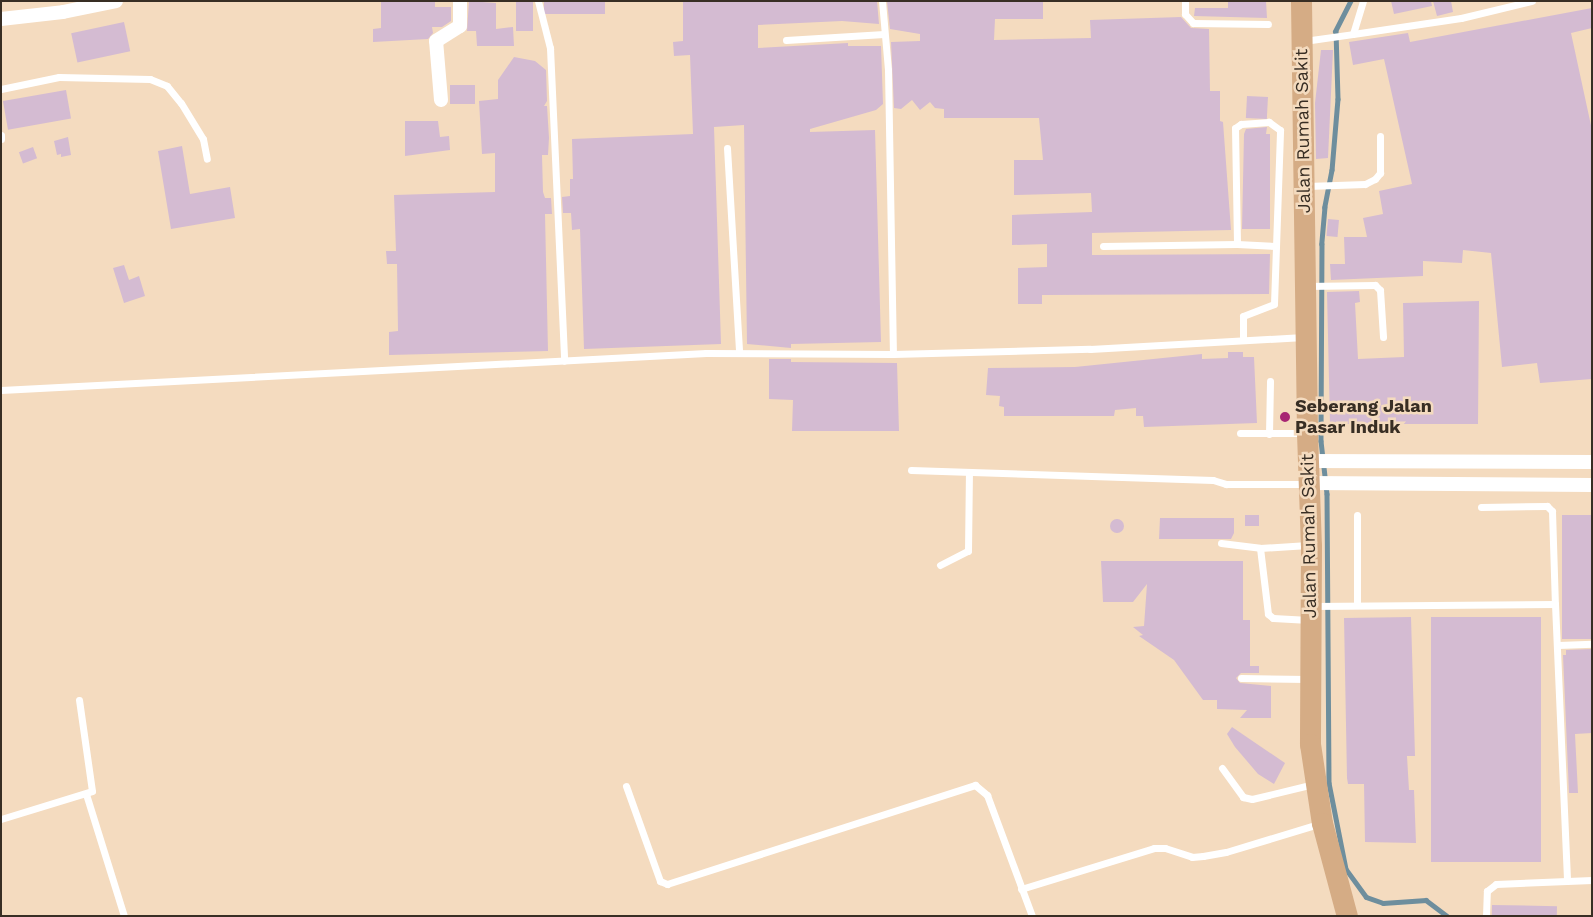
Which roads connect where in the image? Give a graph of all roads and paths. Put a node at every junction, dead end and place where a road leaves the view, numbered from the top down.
1 (116, 1) edge
2 (460, 1) edge
3 (538, 1) edge
4 (882, 1) edge
5 (1185, 1) edge
6 (1302, 1) edge
7 (1363, 1) edge
8 (1532, 1) edge
9 (61, 7) edge
10 (1, 19) edge
11 (1268, 24) dead end
12 (884, 34) junction
13 (1353, 34) junction
14 (786, 40) dead end
15 (1311, 40) junction
16 (1, 89) edge
17 (440, 100) dead end
18 (1380, 136) dead end
19 (727, 148) dead end
20 (207, 160) dead end
21 (1313, 186) junction
22 (1237, 244) junction
23 (1103, 246) dead end
24 (1276, 246) junction
25 (1316, 286) junction
26 (1306, 337) junction
27 (1383, 337) dead end
28 (1243, 339) junction
29 (739, 353) junction
30 (893, 354) junction
31 (564, 361) junction
32 (1270, 381) dead end
33 (1, 390) edge
34 (1240, 433) dead end
35 (1307, 433) junction
36 (1269, 434) junction
37 (1320, 461) junction
38 (1592, 462) edge
39 (910, 470) dead end
40 (969, 473) junction
41 (1321, 483) junction
42 (1592, 485) edge
43 (1480, 507) dead end
44 (1357, 515) dead end
45 (1221, 543) dead end
46 (1311, 545) junction
47 (1260, 548) junction
48 (940, 565) dead end
49 (1357, 604) junction
50 (1554, 604) junction
51 (1318, 609) junction
52 (1592, 644) edge
53 (1558, 645) junction
54 (1241, 678) dead end
55 (1310, 679) junction
56 (79, 700) dead end
57 (1222, 768) dead end
58 (1314, 784) junction
59 (626, 786) dead end
60 (86, 794) junction
61 (1, 820) edge
62 (1322, 823) junction
63 (1592, 880) edge
64 (1567, 881) junction
65 (1022, 889) junction
66 (124, 916) edge
67 (1032, 916) edge
68 (1348, 916) edge
69 (1486, 916) edge

1 - 9 street
2 - 17 street
3 - 31 lane
4 - 12 lane
5 - 11 lane
6 - 15 main road, Jalan Rumah Sakit
7 - 13 lane
8 - 13 lane
9 - 10 street
12 - 14 lane
12 - 30 lane
13 - 15 lane
15 - 21 main road, Jalan Rumah Sakit
16 - 20 lane
18 - 21 lane
19 - 29 lane
21 - 25 main road, Jalan Rumah Sakit
22 - 23 lane
22 - 24 lane
22 - 24 lane
24 - 28 lane
25 - 26 main road, Jalan Rumah Sakit
25 - 27 lane
26 - 28 lane
26 - 35 main road, Jalan Rumah Sakit
28 - 30 lane
29 - 30 lane
29 - 31 lane
31 - 33 lane
32 - 36 lane
34 - 36 lane
35 - 36 lane
35 - 37 main road, Jalan Rumah Sakit
37 - 38 street
37 - 41 main road, Jalan Rumah Sakit
39 - 40 lane
40 - 41 lane
40 - 48 lane
41 - 42 street
41 - 46 main road, Jalan Rumah Sakit
43 - 50 lane
44 - 49 lane
45 - 47 lane
46 - 47 lane
46 - 51 main road, Jalan Rumah Sakit
47 - 51 lane
49 - 50 lane
49 - 51 lane
50 - 53 lane
51 - 55 main road, Jalan Rumah Sakit
52 - 53 lane
53 - 64 lane
54 - 55 lane
55 - 58 main road, Jalan Rumah Sakit
56 - 60 lane
57 - 58 lane
58 - 62 main road, Jalan Rumah Sakit
59 - 65 lane
60 - 61 lane
60 - 66 lane
62 - 65 lane
62 - 68 main road, Jalan Rumah Sakit
63 - 64 lane
64 - 69 lane
65 - 67 lane

